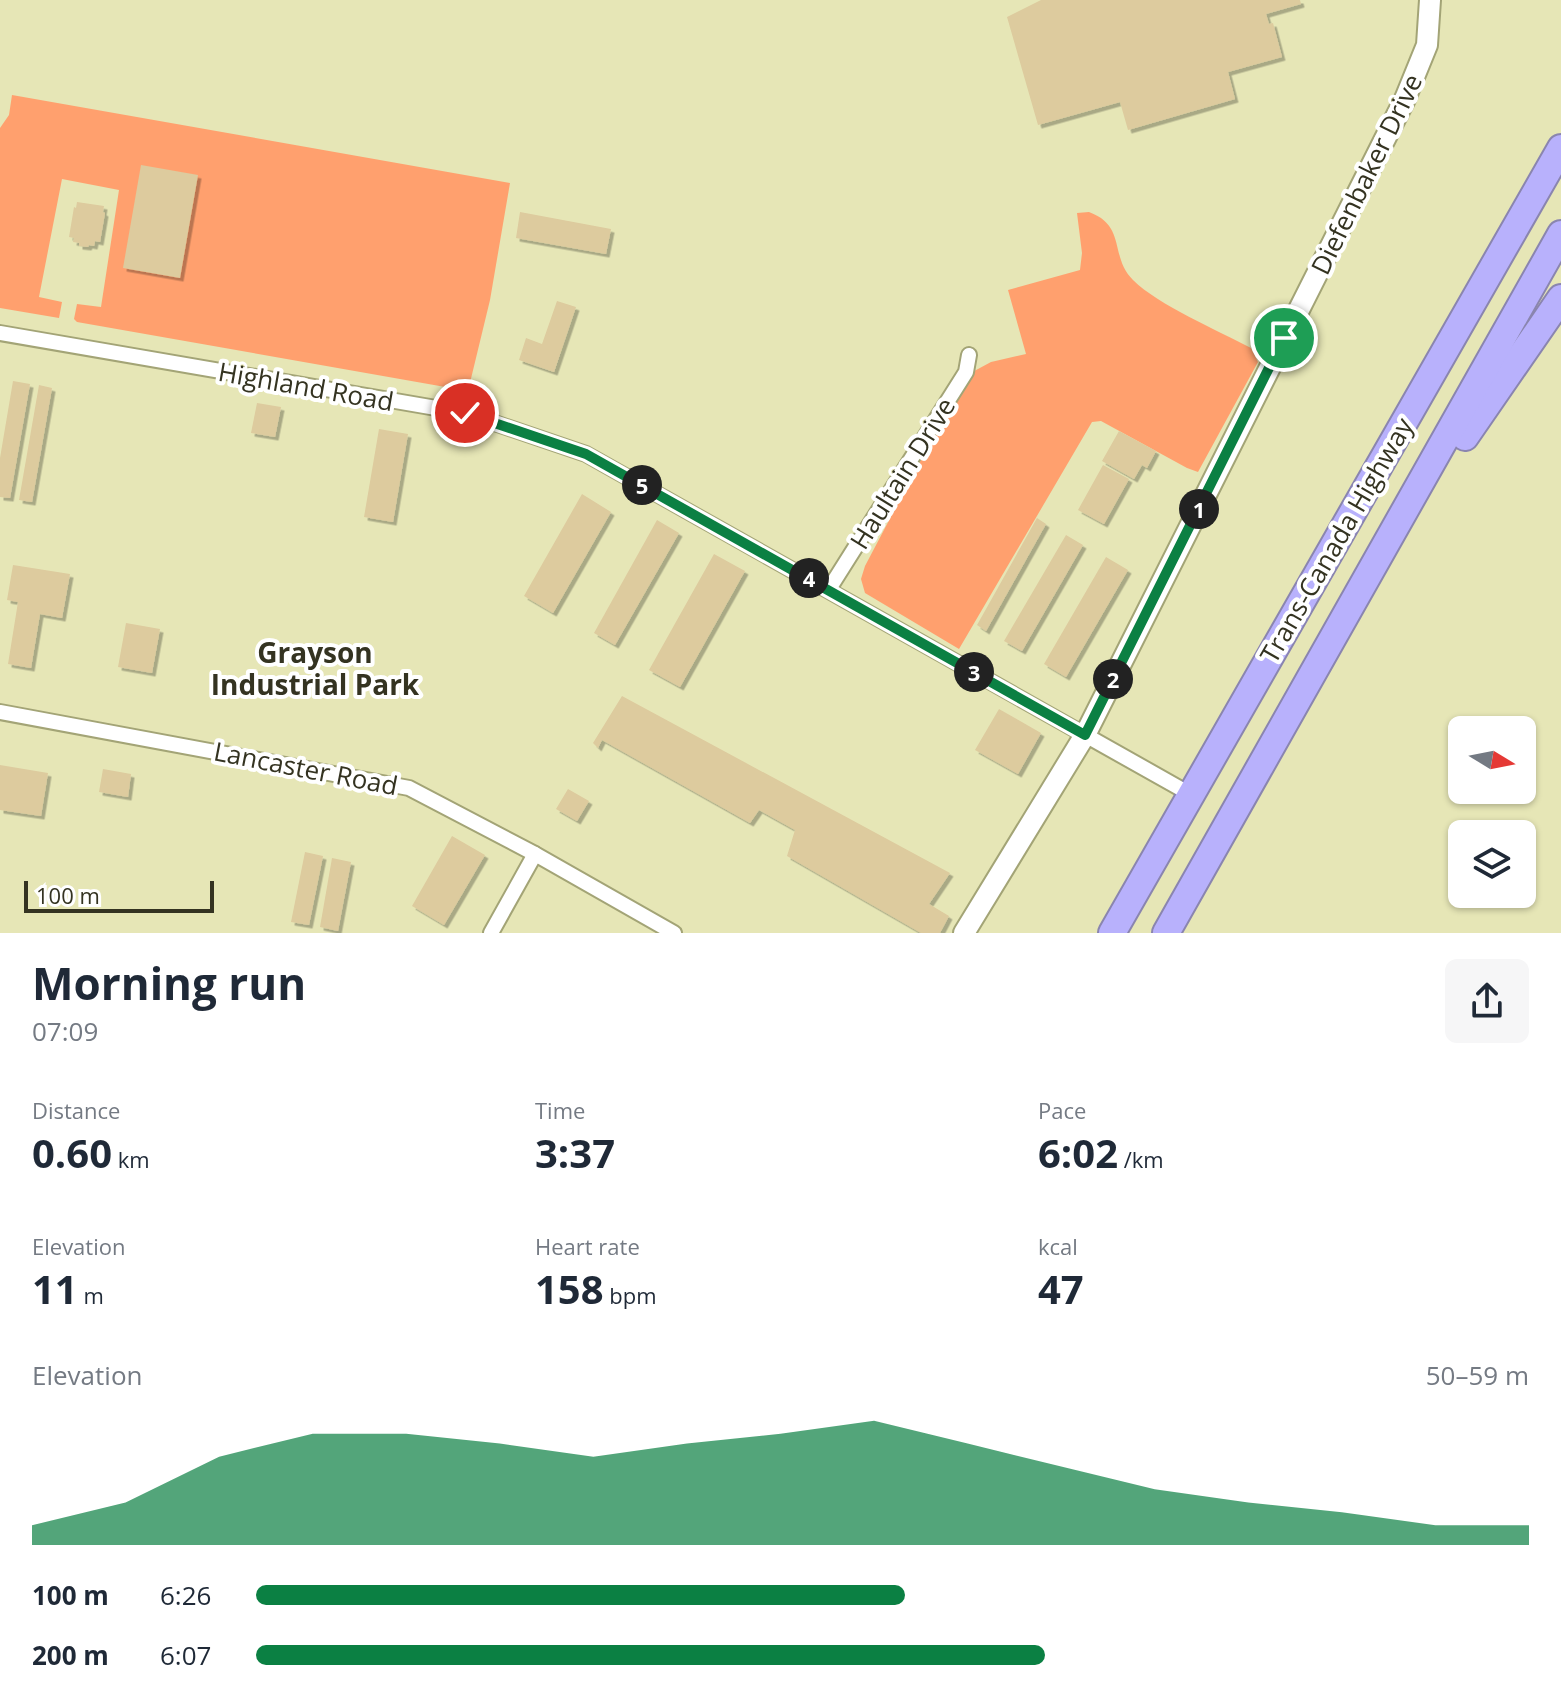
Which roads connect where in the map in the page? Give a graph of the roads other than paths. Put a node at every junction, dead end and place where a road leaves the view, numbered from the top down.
1 (1430, 0) edge
2 (1561, 148) edge
3 (1561, 234) edge
4 (1561, 298) edge
5 (0, 333) edge
6 (969, 355) dead end
7 (1380, 558) junction
8 (829, 589) junction
9 (0, 712) edge
10 (1085, 735) junction
11 (1190, 794) junction
12 (535, 854) junction
13 (491, 933) edge
14 (674, 933) edge
15 (964, 933) edge
16 (1112, 933) edge
17 (1166, 933) edge

1 - 10 street, Diefenbaker Drive
2 - 11 highway, Trans-Canada Highway
3 - 7 highway, Trans-Canada Highway
4 - 7 highway
5 - 8 street, Highland Road
6 - 8 street, Haultain Drive
7 - 17 highway, Trans-Canada Highway
8 - 10 street, Highland Road
9 - 12 street, Lancaster Road
10 - 11 street, Highland Road
10 - 15 street, Diefenbaker Drive
11 - 16 highway, Trans-Canada Highway
12 - 13 street
12 - 14 street, Lancaster Road

